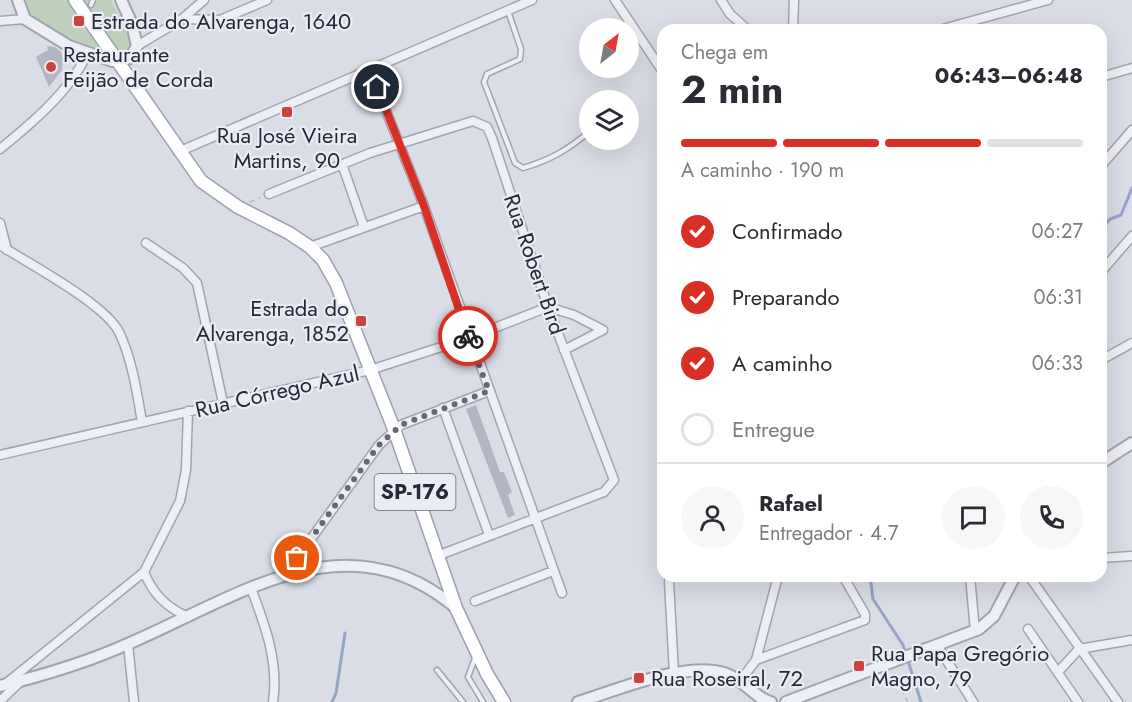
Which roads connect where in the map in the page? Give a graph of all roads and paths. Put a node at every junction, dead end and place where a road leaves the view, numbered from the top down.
1 (18, 0) edge
2 (75, 0) edge
3 (121, 0) edge
4 (204, 0) edge
5 (267, 0) edge
6 (532, 0) edge
7 (615, 0) edge
8 (721, 0) edge
9 (794, 0) edge
10 (1048, 0) edge
11 (520, 2) edge
12 (1031, 2) edge
13 (508, 10) junction
14 (25, 19) junction
15 (182, 19) junction
16 (976, 20) junction
17 (0, 21) edge
18 (741, 24) edge
19 (793, 24) edge
20 (961, 24) edge
21 (973, 24) edge
22 (137, 46) junction
23 (87, 54) junction
24 (120, 61) junction
25 (657, 63) edge
26 (369, 68) junction
27 (1132, 68) edge
28 (1107, 75) edge
29 (1132, 130) edge
30 (579, 140) edge
31 (400, 145) junction
32 (0, 149) edge
33 (178, 152) junction
34 (1107, 159) edge
35 (342, 164) junction
36 (269, 194) joint
37 (424, 206) junction
38 (238, 207) junction
39 (0, 223) edge
40 (364, 227) junction
41 (1132, 236) edge
42 (146, 243) dead end
43 (310, 247) junction
44 (4, 248) edge
45 (1107, 265) edge
46 (548, 307) junction
47 (469, 338) junction
48 (1132, 343) edge
49 (564, 350) junction
50 (1107, 357) edge
51 (370, 370) junction
52 (489, 391) junction
53 (223, 404) junction
54 (443, 408) junction
55 (188, 411) junction
56 (142, 422) junction
57 (393, 429) junction
58 (1132, 443) edge
59 (0, 455) edge
60 (1107, 459) edge
61 (534, 518) junction
62 (489, 535) junction
63 (437, 556) junction
64 (1132, 556) edge
65 (1107, 558) edge
66 (553, 571) junction
67 (144, 572) junction
68 (285, 575) junction
69 (669, 582) edge
70 (776, 582) edge
71 (846, 582) edge
72 (971, 582) edge
73 (1012, 582) edge
74 (1033, 582) edge
75 (448, 585) junction
76 (427, 587) junction
77 (251, 588) junction
78 (562, 593) dead end
79 (475, 601) dead end
80 (456, 608) junction
81 (188, 617) junction
82 (1028, 629) dead end
83 (975, 631) junction
84 (1132, 640) edge
85 (128, 644) junction
86 (937, 645) junction
87 (1079, 649) junction
88 (42, 651) junction
89 (477, 654) junction
90 (756, 660) junction
91 (894, 661) junction
92 (437, 670) dead end
93 (1058, 672) junction
94 (674, 674) junction
95 (741, 680) junction
96 (21, 681) junction
97 (2, 685) edge
98 (0, 701) edge
99 (134, 702) edge
100 (273, 702) edge
101 (463, 702) edge
102 (483, 702) edge
103 (504, 702) edge
104 (578, 702) edge
105 (767, 702) edge
106 (786, 702) edge
107 (908, 702) edge
108 (973, 702) edge
109 (1078, 702) edge
110 (1118, 702) edge

1 - 14 street
2 - 24 main road, SP-176
3 - 22 street
4 - 15 street
5 - 15 street
6 - 11 street
7 - 25 street
8 - 18 street
9 - 19 street
10 - 12 street
11 - 13 street
12 - 16 street
13 - 26 street
13 - 30 lane
14 - 17 street
14 - 23 street
15 - 22 street
16 - 20 street
16 - 21 street
22 - 24 street
23 - 24 street
23 - 32 street
24 - 33 main road, SP-176
26 - 31 street
26 - 33 street
27 - 28 street
29 - 34 street
31 - 35 street, Rua Robert Bird
31 - 37 street
31 - 46 street, Rua Robert Bird
33 - 38 main road, SP-176
35 - 36 street, Rua Robert Bird
35 - 40 street
36 - 38 path
37 - 40 street
37 - 47 street
38 - 43 main road, SP-176
39 - 44 street
40 - 43 street
41 - 45 street
42 - 53 street
43 - 51 main road, SP-176
44 - 56 street
46 - 47 street, Rua Córrego Azul
46 - 49 street, Rua Robert Bird
46 - 49 street
47 - 51 street, Rua Córrego Azul
47 - 52 street
48 - 50 street
49 - 61 street, Rua Robert Bird
51 - 53 street, Rua Córrego Azul
51 - 57 main road, SP-176
52 - 54 street
52 - 61 street
53 - 55 street, Rua Córrego Azul
54 - 57 street
54 - 62 street
55 - 56 street, Rua Córrego Azul
55 - 67 street
56 - 59 street, Rua Córrego Azul
57 - 63 main road, SP-176
57 - 68 street
58 - 60 street
61 - 62 street
61 - 66 street
62 - 63 street
63 - 75 main road, SP-176
64 - 65 street
66 - 78 street
66 - 79 street
67 - 81 street
67 - 88 street
68 - 76 street
68 - 77 street
69 - 94 street
70 - 90 street
71 - 90 street
72 - 83 street
73 - 83 street
74 - 87 street
75 - 76 street
75 - 80 main road, SP-176
76 - 80 street
77 - 81 street
77 - 100 street
80 - 89 main road, SP-176
81 - 85 street
82 - 93 street
83 - 86 street
84 - 87 street
85 - 96 street
85 - 99 street
86 - 91 street
86 - 108 street
87 - 93 street
87 - 110 street
88 - 96 street
88 - 97 street
89 - 102 lane
89 - 103 main road, SP-176
90 - 95 street
91 - 106 street
91 - 107 path
92 - 101 lane
93 - 109 street
94 - 95 street
94 - 104 street
95 - 105 street
96 - 97 street
96 - 98 street

